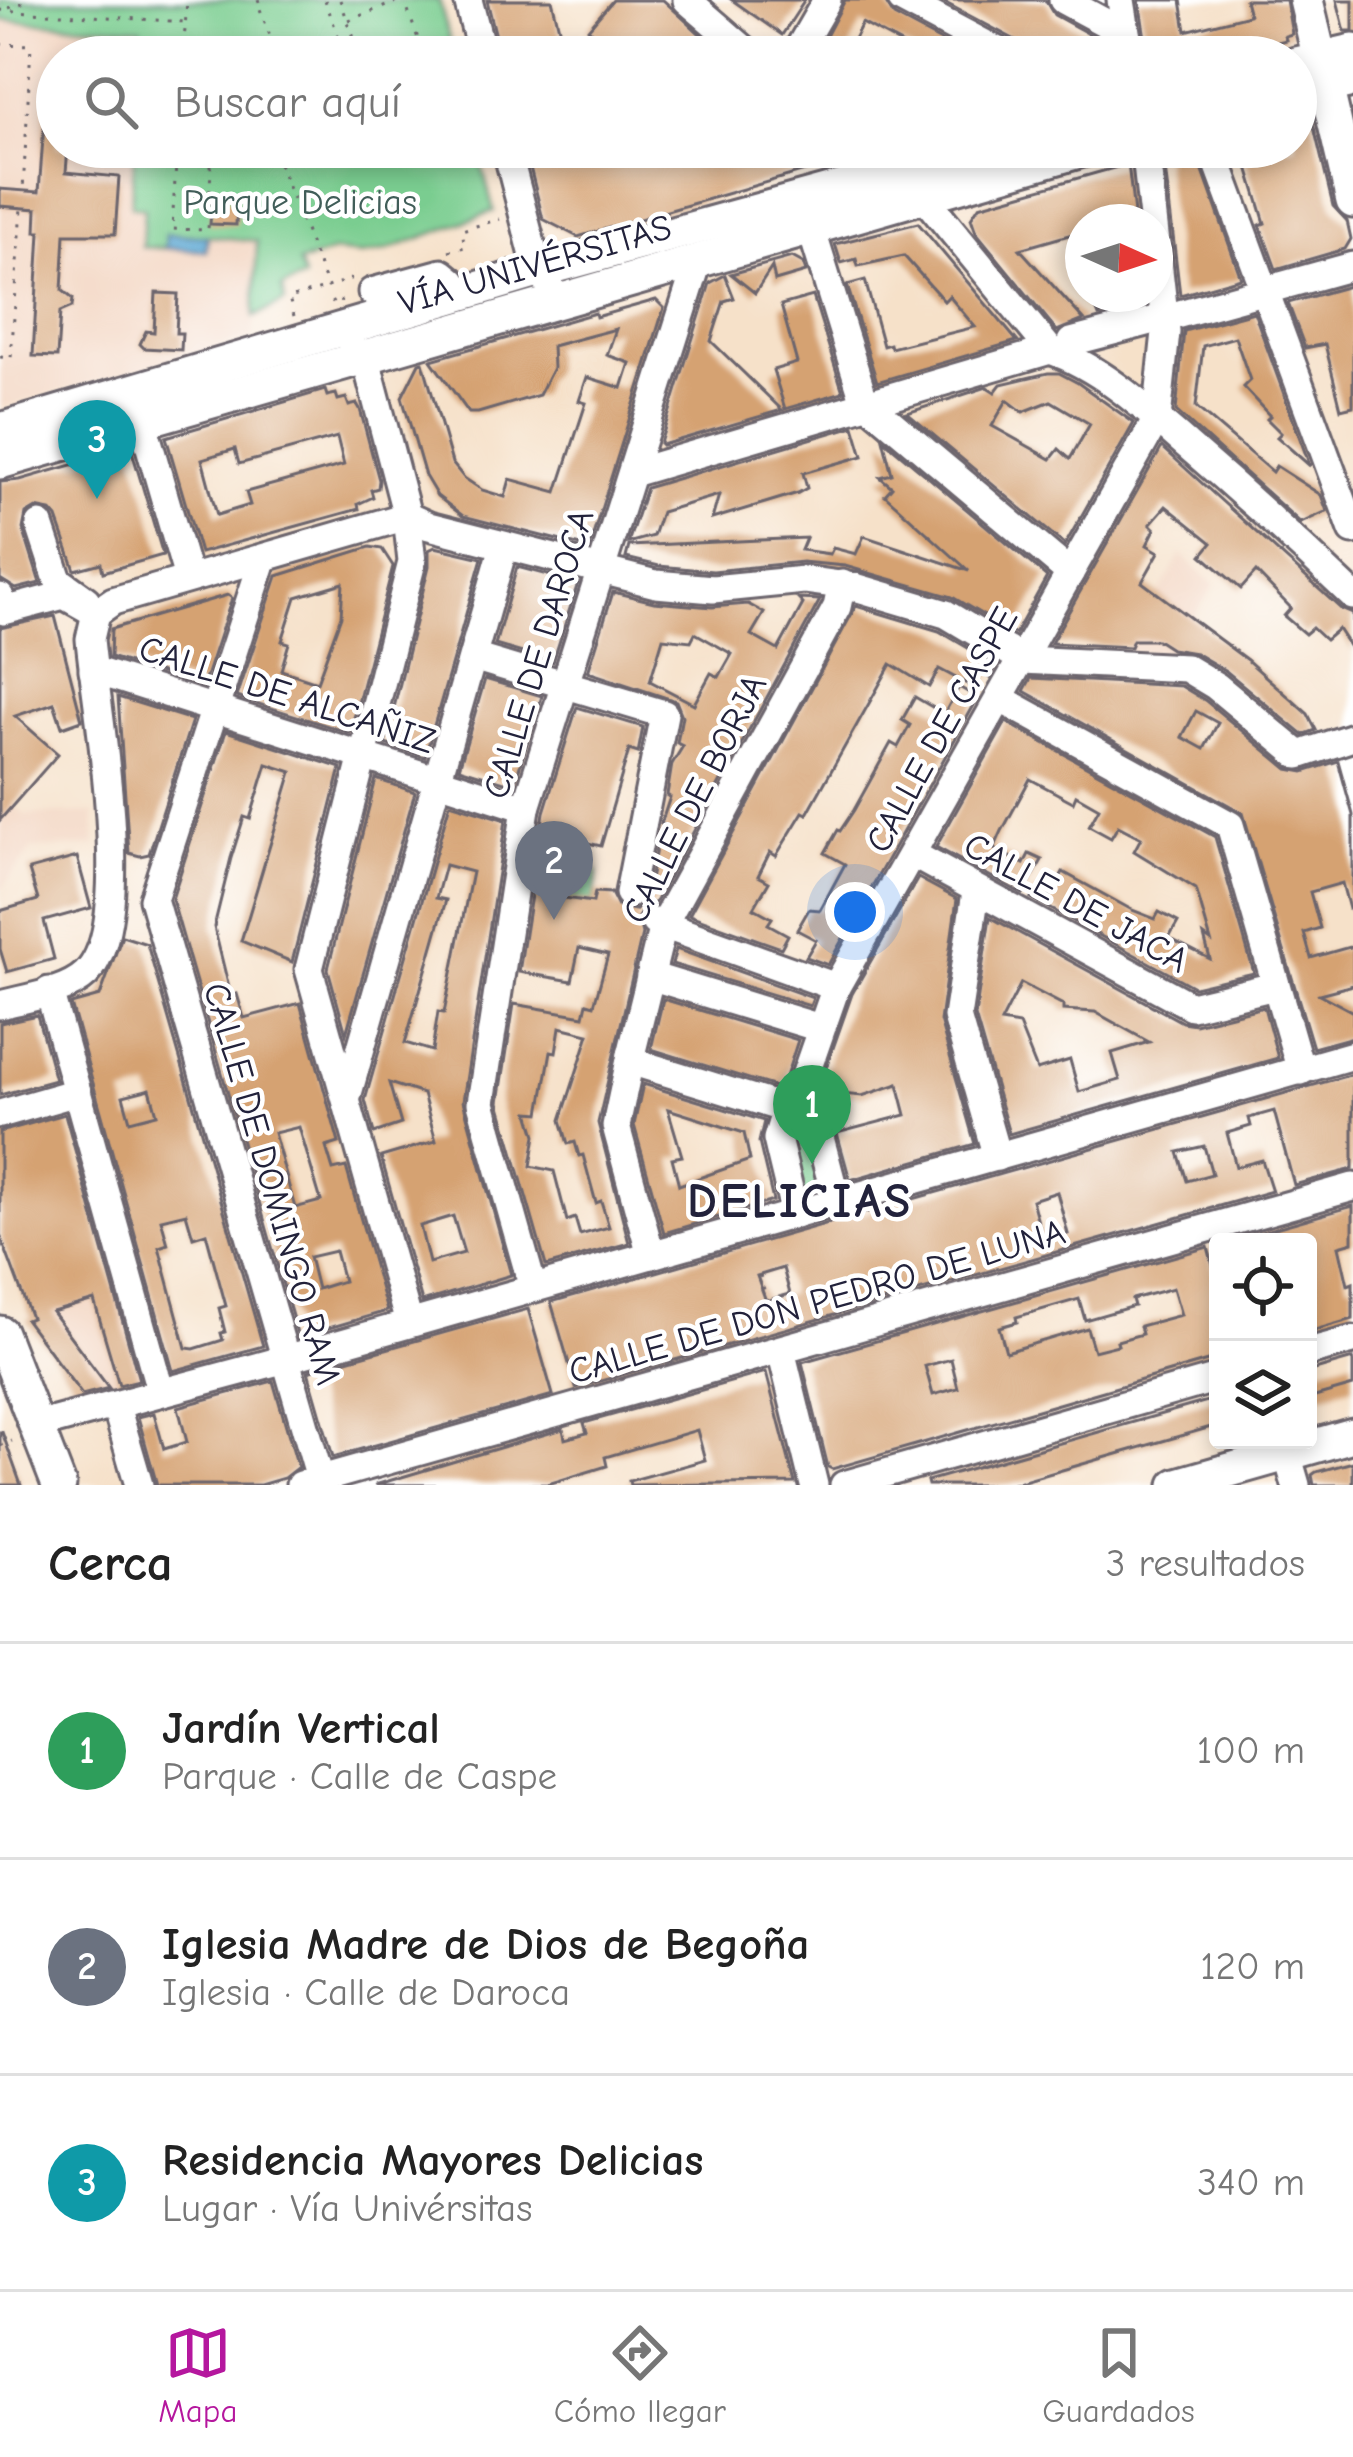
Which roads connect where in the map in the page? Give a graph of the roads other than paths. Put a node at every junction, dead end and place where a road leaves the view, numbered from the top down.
1 (468, 0) edge
2 (687, 0) edge
3 (827, 0) edge
4 (902, 0) edge
5 (1063, 0) edge
6 (1121, 0) edge
7 (1306, 0) edge
8 (1323, 0) edge
9 (477, 36) edge
10 (729, 36) edge
11 (806, 36) edge
12 (970, 36) edge
13 (1115, 36) edge
14 (1127, 36) edge
15 (1328, 71) edge
16 (1353, 125) edge
17 (511, 168) edge
18 (884, 168) edge
19 (914, 168) edge
20 (1018, 168) edge
21 (1147, 168) edge
22 (1220, 168) edge
23 (892, 174) junction
24 (925, 198) junction
25 (1353, 201) edge
26 (712, 225) junction
27 (811, 228) junction
28 (699, 258) junction
29 (1353, 266) edge
30 (538, 271) junction
31 (362, 285) road end
32 (1266, 291) junction
33 (458, 294) junction
34 (569, 296) junction
35 (1160, 319) junction
36 (319, 326) junction
37 (1059, 350) junction
38 (364, 356) junction
39 (870, 406) junction
40 (1157, 419) junction
41 (142, 420) junction
42 (0, 430) edge
43 (0, 462) edge
44 (632, 473) junction
45 (407, 516) junction
46 (40, 525) dead end
47 (1353, 530) edge
48 (504, 546) junction
49 (262, 560) junction
50 (601, 572) junction
51 (1070, 573) junction
52 (188, 578) junction
53 (849, 586) junction
54 (1353, 596) edge
55 (1, 607) edge
56 (98, 611) junction
57 (472, 657) junction
58 (1024, 659) junction
59 (93, 670) junction
60 (565, 683) junction
61 (1001, 699) junction
62 (213, 710) junction
63 (1349, 738) edge
64 (364, 759) junction
65 (1353, 769) edge
66 (436, 782) junction
67 (526, 808) junction
68 (914, 855) junction
69 (976, 892) junction
70 (629, 893) dead end
71 (112, 902) junction
72 (154, 904) junction
73 (659, 924) junction
74 (650, 976) junction
75 (1275, 986) junction
76 (836, 987) junction
77 (49, 991) junction
78 (0, 1005) edge
79 (820, 1028) junction
80 (1353, 1055) edge
81 (634, 1059) junction
82 (1301, 1070) junction
83 (77, 1092) junction
84 (345, 1101) junction
85 (0, 1114) edge
86 (784, 1114) junction
87 (998, 1157) junction
88 (1353, 1187) edge
89 (837, 1202) junction
90 (795, 1214) junction
91 (1229, 1233) edge
92 (1209, 1238) edge
93 (651, 1255) junction
94 (533, 1288) junction
95 (410, 1323) junction
96 (1353, 1340) edge
97 (781, 1350) junction
98 (1317, 1350) edge
99 (4, 1354) edge
100 (1209, 1381) edge
101 (160, 1390) junction
102 (118, 1413) dead end
103 (24, 1434) junction
104 (1353, 1435) edge
105 (1289, 1460) edge
106 (314, 1483) edge
107 (59, 1485) edge
108 (139, 1485) edge
109 (814, 1485) edge
110 (844, 1485) edge
111 (1178, 1485) edge

1 - 9 street
2 - 10 street
3 - 11 street
4 - 12 street
5 - 13 street
6 - 14 street
7 - 15 main road
8 - 15 main road
15 - 16 main road
15 - 25 main road
17 - 30 street
18 - 23 street
19 - 23 main road, VÍA UNIVÉRSITAS
20 - 24 main road, VÍA UNIVÉRSITAS
21 - 35 street
22 - 32 street
23 - 24 street
23 - 26 main road, VÍA UNIVÉRSITAS
24 - 27 main road, VÍA UNIVÉRSITAS
24 - 37 street
26 - 28 main road
26 - 30 main road, VÍA UNIVÉRSITAS
27 - 28 main road, VÍA UNIVÉRSITAS
27 - 39 street
28 - 34 main road, VÍA UNIVÉRSITAS
28 - 44 street, CALLE DE DAROCA
29 - 32 street
30 - 33 main road, VÍA UNIVÉRSITAS
30 - 34 street
31 - 33 street
32 - 35 street
32 - 47 street
33 - 36 main road, VÍA UNIVÉRSITAS
34 - 38 main road, VÍA UNIVÉRSITAS
35 - 37 street
35 - 40 street
36 - 38 street
36 - 42 main road, VÍA UNIVÉRSITAS
37 - 39 street
37 - 40 street
38 - 41 main road, VÍA UNIVÉRSITAS
38 - 45 street
39 - 44 street
39 - 51 street
40 - 51 street, CALLE DE CASPE
40 - 54 street
41 - 43 main road, VÍA UNIVÉRSITAS
41 - 52 street
44 - 50 street, CALLE DE DAROCA
45 - 48 street
45 - 49 street
45 - 64 street
46 - 56 street
48 - 50 street
48 - 57 street
49 - 52 street
49 - 62 street
50 - 53 street
50 - 60 street, CALLE DE DAROCA
51 - 58 street, CALLE DE CASPE
52 - 56 street
53 - 58 street
53 - 73 street, CALLE DE BORJA
55 - 56 street
56 - 59 street
57 - 60 street
57 - 66 street
58 - 61 street, CALLE DE CASPE
58 - 63 street
59 - 62 street, CALLE DE ALCAÑIZ
59 - 71 street
60 - 67 street, CALLE DE DAROCA
60 - 70 street
61 - 68 street, CALLE DE CASPE
61 - 75 street
62 - 64 street, CALLE DE ALCAÑIZ
62 - 72 street
63 - 65 street
64 - 66 street, CALLE DE ALCAÑIZ
64 - 84 street
66 - 67 street, CALLE DE ALCAÑIZ
66 - 84 street
67 - 94 street, CALLE DE DAROCA
68 - 69 street, CALLE DE JACA
68 - 76 street, CALLE DE CASPE
69 - 75 street, CALLE DE JACA
69 - 87 street
71 - 72 street
71 - 77 street
72 - 106 street, CALLE DE DOMINGO RAM
73 - 74 street, CALLE DE BORJA
73 - 76 street
74 - 79 street
74 - 81 street, CALLE DE BORJA
75 - 82 street
76 - 79 street, CALLE DE CASPE
77 - 78 street
77 - 83 street
79 - 86 street, CALLE DE CASPE
80 - 82 street
81 - 86 street
81 - 93 street, CALLE DE BORJA
82 - 87 street
83 - 85 street
83 - 101 street
84 - 95 street
86 - 89 street
86 - 90 street, CALLE DE CASPE
87 - 89 street
88 - 91 street, CALLE DE DON PEDRO DE LUNA
89 - 90 street
90 - 93 street
92 - 97 street, CALLE DE DON PEDRO DE LUNA
93 - 94 street
94 - 95 street
95 - 101 street
96 - 98 street
97 - 106 street, CALLE DE DON PEDRO DE LUNA
97 - 109 street
99 - 103 main road
100 - 110 street
101 - 103 street
102 - 108 street
103 - 107 main road
104 - 105 main road
105 - 111 main road

